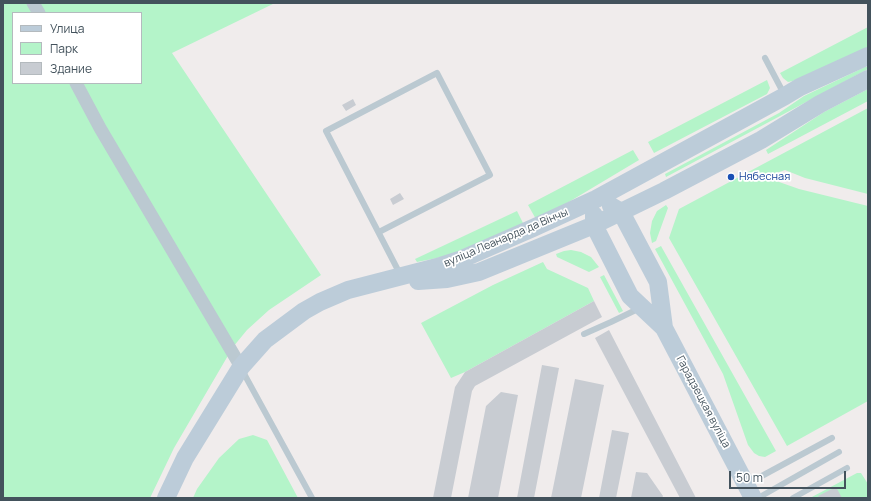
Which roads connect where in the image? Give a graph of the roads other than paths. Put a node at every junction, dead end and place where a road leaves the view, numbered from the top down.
1 (33, 3) edge
2 (38, 12) edge
3 (868, 56) edge
4 (765, 58) dead end
5 (868, 79) edge
6 (77, 84) edge
7 (785, 96) junction
8 (596, 199) junction
9 (621, 212) junction
10 (594, 226) junction
11 (379, 232) junction
12 (403, 279) junction
13 (641, 307) junction
14 (664, 328) junction
15 (584, 334) dead end
16 (241, 367) junction
17 (832, 438) dead end
18 (839, 452) dead end
19 (847, 468) dead end
20 (752, 494) edge
21 (166, 498) edge
22 (312, 498) edge
23 (793, 498) edge

1 - 2 street
3 - 7 main road, вуліца Леанарда да Вінчы
4 - 7 lane
5 - 9 main road, вуліца Леанарда да Вінчы
6 - 16 street
7 - 8 main road, вуліца Леанарда да Вінчы
8 - 9 main road
8 - 10 main road
8 - 12 main road, вуліца Леанарда да Вінчы
9 - 10 main road, вуліца Леанарда да Вінчы
9 - 14 main road, Гарадзецкая вуліца
10 - 12 main road, вуліца Леанарда да Вінчы
10 - 13 main road, Гарадзецкая вуліца
11 - 11 lane
11 - 12 lane
12 - 16 main road, вуліца Леанарда да Вінчы
13 - 14 main road, Гарадзецкая вуліца
13 - 15 lane
14 - 20 main road, Гарадзецкая вуліца
16 - 21 main road, вуліца Леанарда да Вінчы
16 - 22 lane
17 - 20 lane
18 - 20 lane
19 - 23 lane

